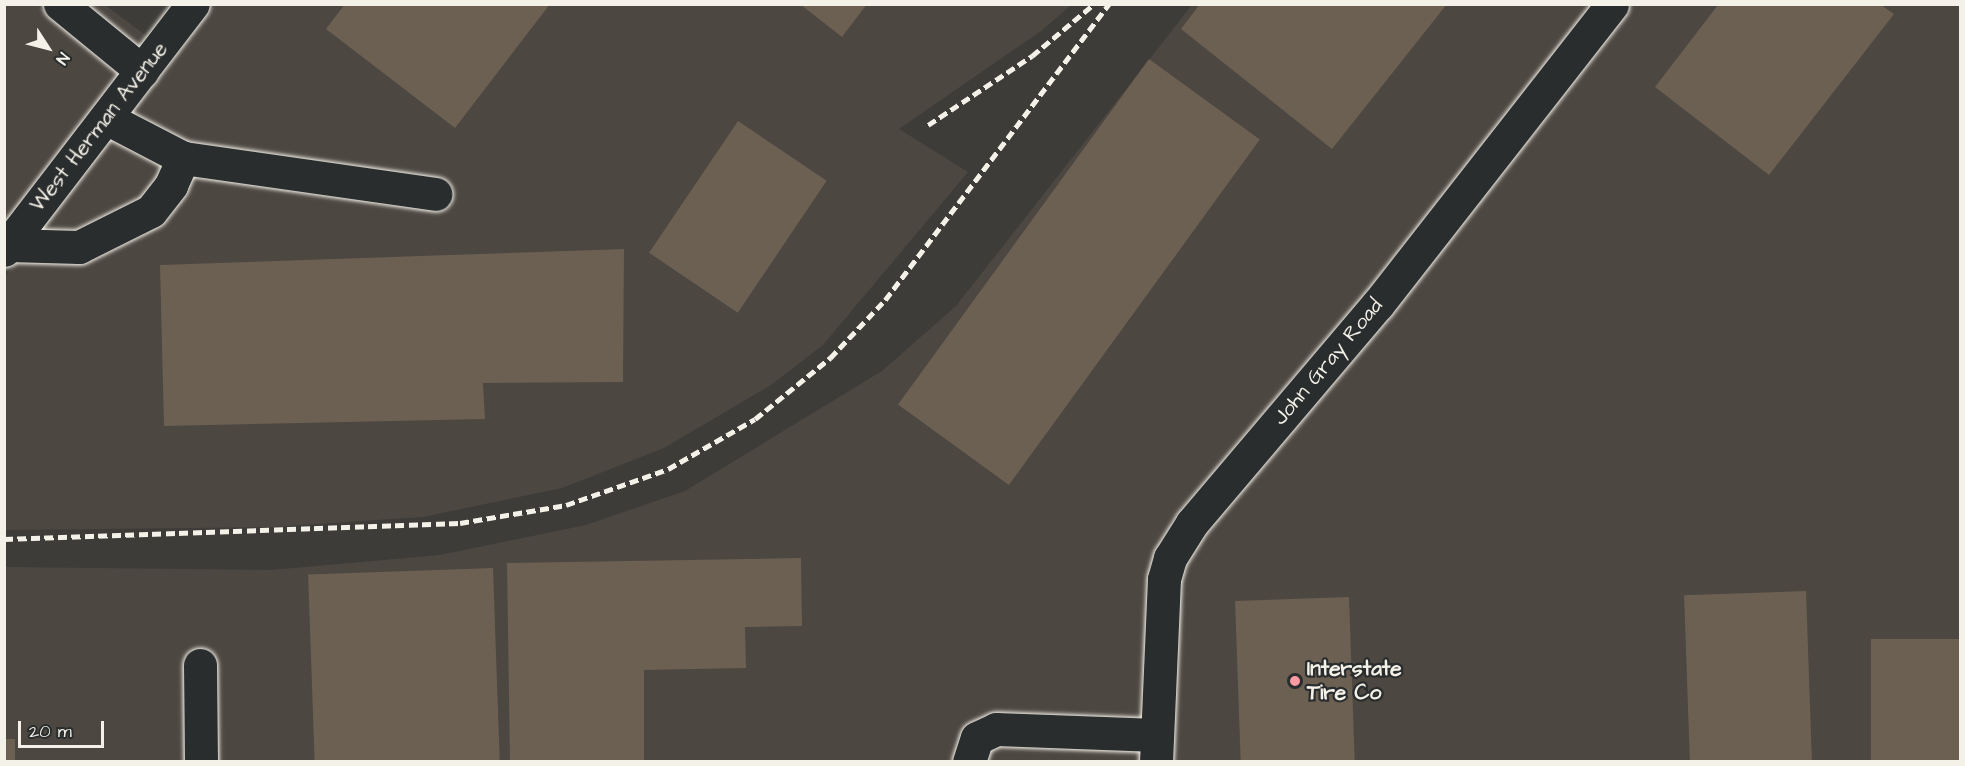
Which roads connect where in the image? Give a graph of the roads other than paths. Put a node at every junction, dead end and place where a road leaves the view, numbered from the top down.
1 (60, 4) edge
2 (194, 4) edge
3 (1612, 4) edge
4 (142, 71) junction
5 (106, 118) junction
6 (183, 158) junction
7 (435, 194) dead end
8 (6, 248) edge
9 (200, 665) dead end
10 (1157, 748) edge
11 (201, 762) edge
12 (969, 762) edge

1 - 4 street
2 - 4 street, West Herman Avenue
3 - 10 street, John Gray Road
4 - 5 street, West Herman Avenue
5 - 6 street
5 - 8 street, West Herman Avenue
6 - 7 street
6 - 8 street
9 - 11 street
10 - 12 street

